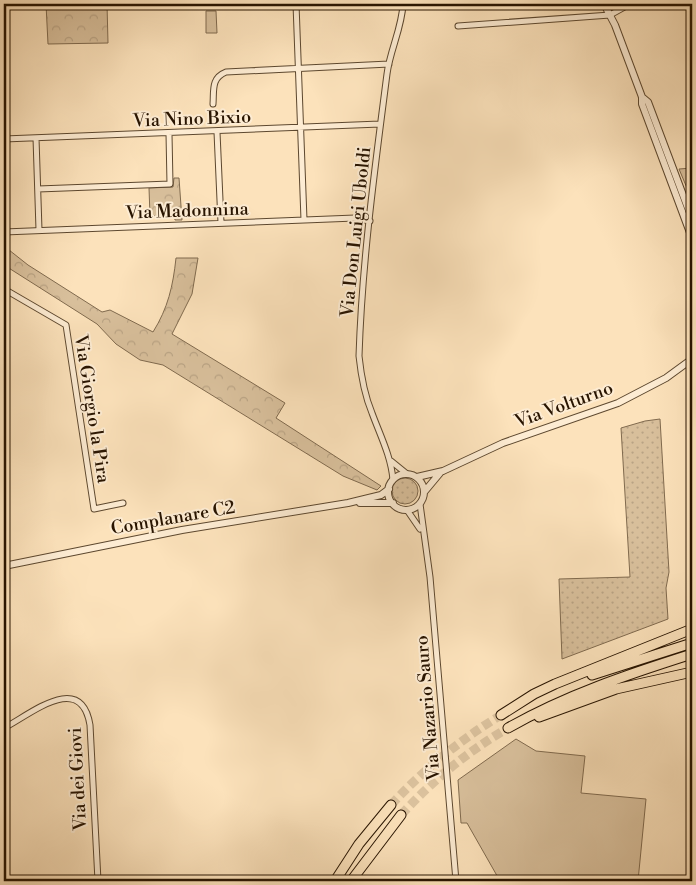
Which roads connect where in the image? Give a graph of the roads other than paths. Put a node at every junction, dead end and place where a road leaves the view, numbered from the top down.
1 (296, 4) edge
2 (403, 4) edge
3 (604, 4) edge
4 (608, 4) edge
5 (630, 4) edge
6 (610, 15) junction
7 (458, 26) dead end
8 (388, 64) junction
9 (298, 69) junction
10 (642, 97) junction
11 (213, 104) dead end
12 (380, 124) junction
13 (300, 128) junction
14 (217, 132) junction
15 (169, 134) junction
16 (36, 138) junction
17 (4, 139) edge
18 (38, 189) junction
19 (692, 219) edge
20 (304, 220) junction
21 (370, 221) junction
22 (221, 223) junction
23 (39, 230) junction
24 (4, 232) edge
25 (692, 238) edge
26 (4, 290) edge
27 (691, 359) edge
28 (391, 460) junction
29 (443, 471) junction
30 (407, 474) junction
31 (417, 477) junction
32 (393, 480) junction
33 (389, 489) junction
34 (425, 491) junction
35 (123, 503) dead end
36 (348, 503) junction
37 (393, 503) junction
38 (420, 504) junction
39 (407, 510) junction
40 (422, 534) junction
41 (4, 566) edge
42 (692, 629) edge
43 (692, 643) edge
44 (692, 654) edge
45 (692, 672) edge
46 (4, 728) edge
47 (391, 805) tunnel mouth
48 (402, 815) tunnel mouth
49 (4, 876) edge
50 (7, 881) edge
51 (98, 881) edge
52 (335, 881) edge
53 (351, 881) edge
54 (456, 881) edge

1 - 9 street
2 - 8 street, Via Don Luigi Uboldi
3 - 6 street
4 - 6 street
5 - 6 street
6 - 7 street
6 - 10 street
8 - 9 street
8 - 12 street, Via Don Luigi Uboldi
9 - 11 street
9 - 13 street
10 - 19 street
10 - 25 street
12 - 13 street, Via Nino Bixio
12 - 21 street, Via Don Luigi Uboldi
13 - 14 street, Via Nino Bixio
13 - 20 street
14 - 15 street, Via Nino Bixio
14 - 22 street
15 - 16 street, Via Nino Bixio
15 - 18 street
16 - 17 street, Via Nino Bixio
16 - 18 street
18 - 23 street
20 - 21 street, Via Madonnina
20 - 22 street, Via Madonnina
21 - 28 street, Via Don Luigi Uboldi
22 - 23 street, Via Madonnina
23 - 24 street, Via Madonnina
26 - 35 street, Via Giorgio la Pira
27 - 29 street, Via Volturno
28 - 30 street, Via Don Luigi Uboldi
28 - 32 street, Via Don Luigi Uboldi
29 - 31 street, Via Volturno
29 - 34 street, Via Volturno
30 - 31 street
30 - 32 street
31 - 34 street
32 - 33 street
33 - 36 street, Complanare C2
33 - 37 street
34 - 38 street
36 - 37 street, Complanare C2
36 - 41 street, Complanare C2
37 - 39 street
38 - 39 street
38 - 40 street, Via Nazario Sauro
39 - 40 street, Via Nazario Sauro
40 - 54 street, Via Nazario Sauro
42 - 43 highway
44 - 45 highway
46 - 51 street, Via dei Giovi
47 - 52 highway
48 - 53 highway
49 - 50 street

